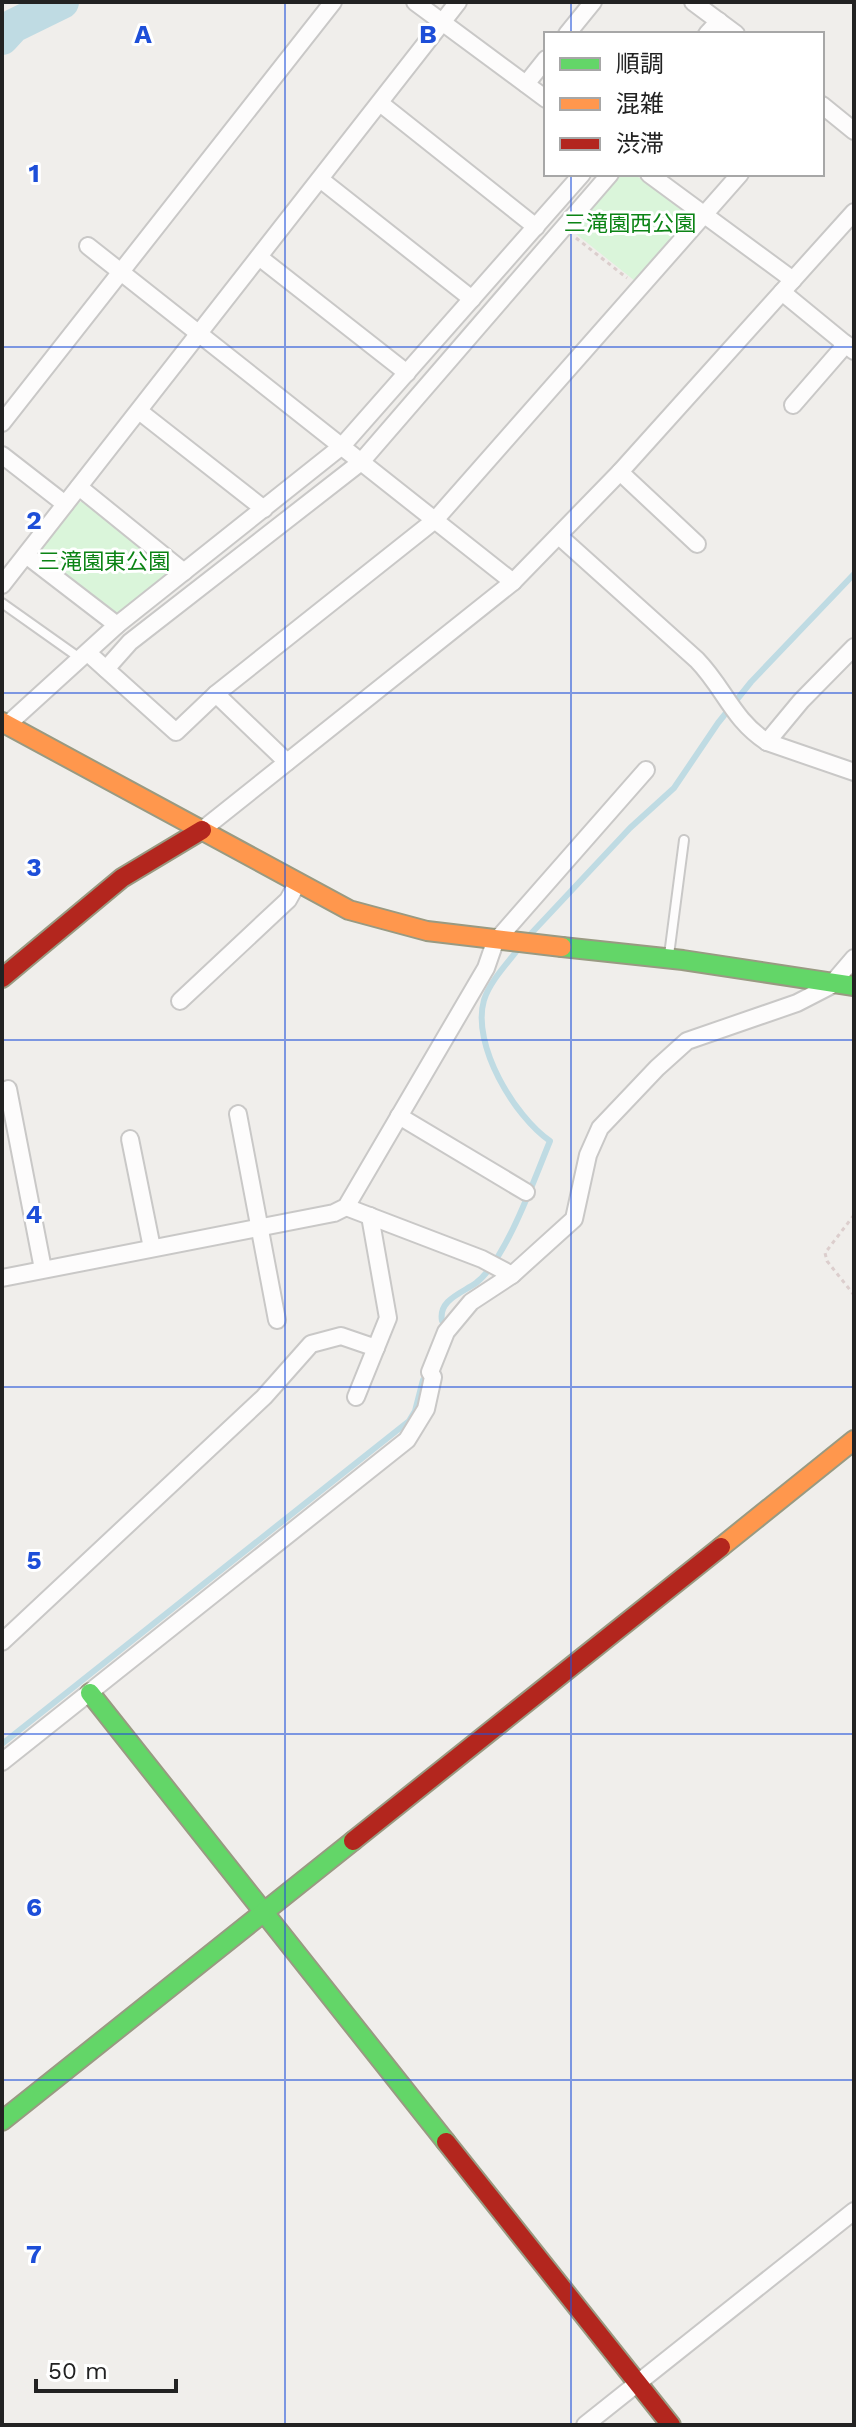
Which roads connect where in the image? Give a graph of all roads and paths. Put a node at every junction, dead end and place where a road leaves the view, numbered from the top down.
1 (333, 2) edge
2 (415, 2) edge
3 (458, 2) edge
4 (593, 2) edge
5 (693, 2) edge
6 (443, 23) junction
7 (713, 28) edge
8 (569, 32) edge
9 (544, 62) edge
10 (526, 84) junction
11 (544, 98) edge
12 (380, 103) junction
13 (824, 107) edge
14 (854, 131) edge
15 (580, 176) edge
16 (608, 176) edge
17 (652, 176) edge
18 (738, 176) edge
19 (320, 179) junction
20 (854, 212) edge
21 (704, 214) junction
22 (536, 227) junction
23 (564, 228) junction
24 (88, 246) dead end
25 (259, 257) junction
26 (121, 271) junction
27 (788, 286) junction
28 (639, 288) junction
29 (472, 299) junction
30 (199, 334) junction
31 (850, 347) edge
32 (407, 373) junction
33 (793, 405) dead end
34 (139, 411) junction
35 (2, 423) edge
36 (342, 446) junction
37 (2, 455) edge
38 (361, 462) junction
39 (620, 472) junction
40 (79, 487) junction
41 (65, 504) junction
42 (264, 509) junction
43 (435, 520) junction
44 (559, 536) junction
45 (697, 544) dead end
46 (26, 555) junction
47 (184, 572) junction
48 (513, 582) junction
49 (2, 585) edge
50 (2, 603) edge
51 (117, 625) junction
52 (854, 647) edge
53 (85, 656) junction
54 (106, 669) junction
55 (216, 694) junction
56 (4, 723) edge
57 (767, 742) junction
58 (287, 762) junction
59 (646, 770) dead end
60 (854, 772) edge
61 (202, 830) junction
62 (684, 840) dead end
63 (298, 882) junction
64 (501, 943) junction
65 (668, 958) junction
66 (854, 958) edge
67 (2, 978) edge
68 (830, 986) junction
69 (854, 986) edge
70 (180, 1001) dead end
71 (8, 1089) dead end
72 (238, 1114) dead end
73 (399, 1116) junction
74 (130, 1139) dead end
75 (526, 1192) dead end
76 (346, 1207) junction
77 (854, 1215) edge
78 (370, 1216) junction
79 (259, 1228) junction
80 (152, 1248) junction
81 (43, 1269) junction
82 (508, 1272) junction
83 (2, 1278) edge
84 (854, 1295) edge
85 (277, 1320) dead end
86 (376, 1348) junction
87 (356, 1397) dead end
88 (854, 1440) edge
89 (2, 1642) edge
90 (90, 1693) junction
91 (2, 1762) edge
92 (265, 1912) junction
93 (2, 2121) edge
94 (854, 2211) edge
95 (638, 2383) junction
96 (585, 2425) edge
97 (671, 2425) edge

1 - 26 street
2 - 6 street
3 - 6 street
4 - 8 street
5 - 7 street
6 - 10 street
6 - 12 street
9 - 10 street
10 - 11 street
12 - 19 street
12 - 22 street
13 - 14 street
15 - 22 street
16 - 23 street
17 - 21 street
18 - 21 street
19 - 25 street
19 - 29 street
20 - 27 street
21 - 27 street
21 - 28 street
22 - 29 street
23 - 28 path
23 - 38 street
24 - 26 street
25 - 30 street
25 - 32 street
26 - 30 street
26 - 35 street
27 - 31 street
27 - 39 street
28 - 43 street
29 - 32 street
30 - 34 street
30 - 36 street
31 - 33 street
32 - 36 street
34 - 40 street
34 - 42 street
36 - 38 street
36 - 42 street
37 - 41 street
38 - 43 street
38 - 54 street
39 - 44 street
39 - 45 street
40 - 41 street
40 - 47 street
41 - 46 street
42 - 47 street
43 - 48 street
43 - 55 street
44 - 48 street
44 - 57 street
46 - 49 street
46 - 51 street
47 - 51 street
48 - 58 street
50 - 53 lane
51 - 53 street
52 - 57 street
53 - 54 street
53 - 56 street
54 - 55 street
55 - 58 street
56 - 61 street
57 - 60 street
58 - 61 street
59 - 64 street
61 - 63 street
61 - 67 street
62 - 65 lane
63 - 64 street
63 - 70 street
64 - 65 street
64 - 73 street
65 - 68 street
66 - 68 street
68 - 69 street
68 - 82 street
71 - 81 street
72 - 79 street
73 - 75 street
73 - 76 street
74 - 80 street
76 - 78 street
76 - 79 street
77 - 84 path
78 - 82 street
78 - 86 street
79 - 80 street
79 - 85 street
80 - 81 street
81 - 83 street
82 - 90 street
86 - 87 street
86 - 89 street
88 - 92 street
90 - 91 street
90 - 92 street
92 - 93 street
92 - 95 street
94 - 95 street
95 - 96 street
95 - 97 street

